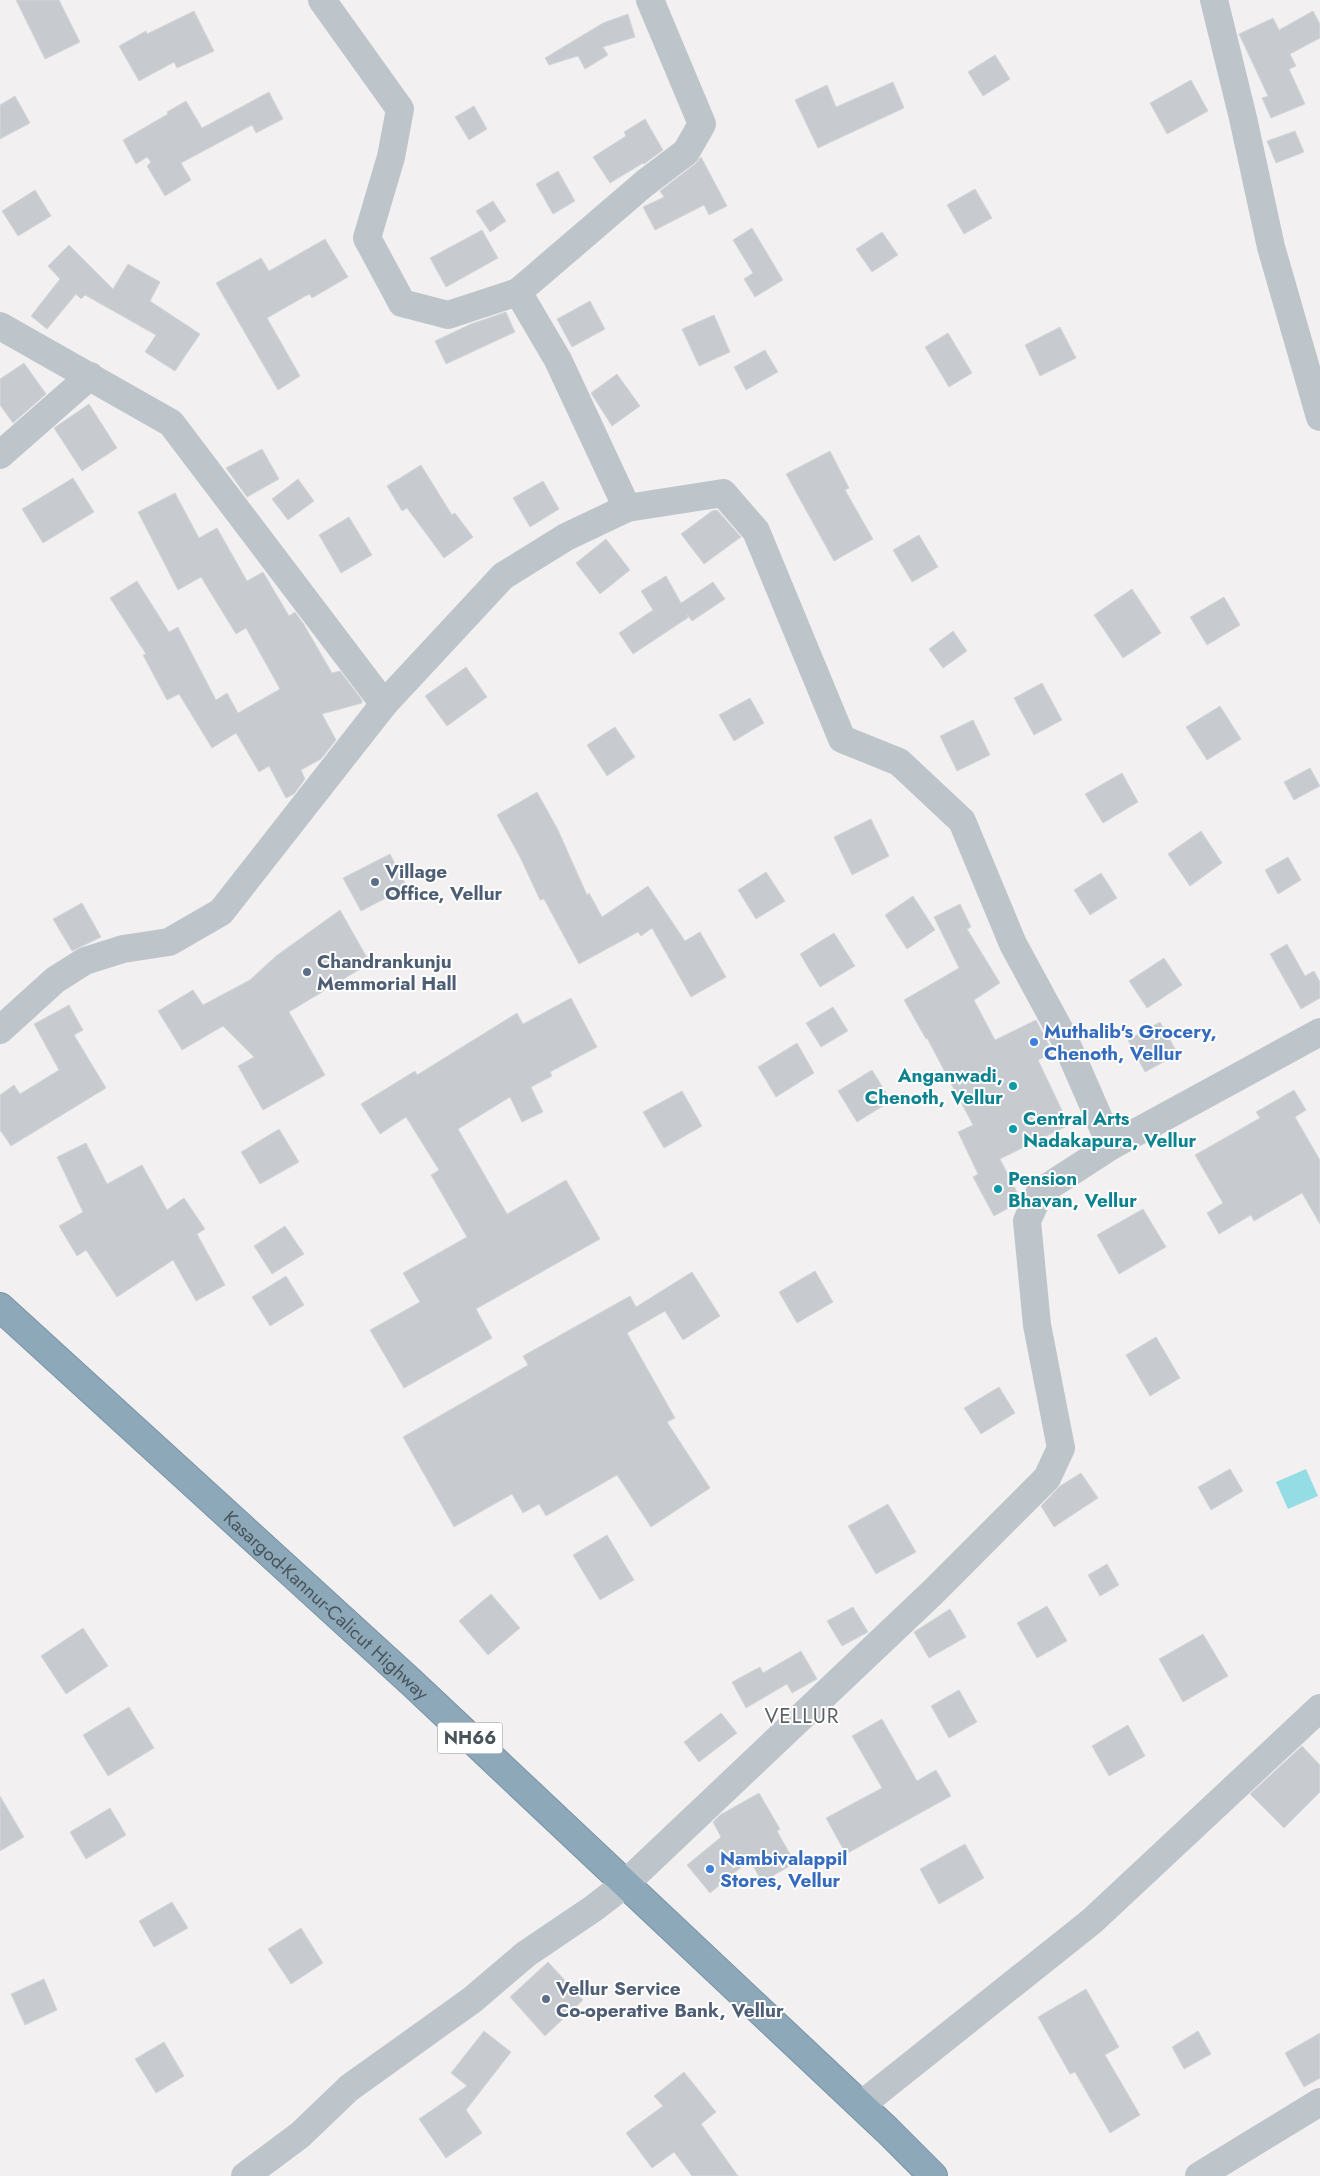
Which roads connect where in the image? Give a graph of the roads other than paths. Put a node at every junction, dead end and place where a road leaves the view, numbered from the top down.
1 (322, 0) edge
2 (650, 0) edge
3 (1214, 0) edge
4 (518, 292) junction
5 (0, 326) edge
6 (90, 376) junction
7 (1320, 417) edge
8 (0, 455) edge
9 (627, 508) junction
10 (384, 704) junction
11 (0, 1030) edge
12 (1320, 1032) edge
13 (1111, 1146) junction
14 (0, 1307) edge
15 (1320, 1708) edge
16 (625, 1884) junction
17 (1320, 2102) edge
18 (861, 2105) junction
19 (246, 2176) edge
20 (934, 2176) edge
21 (1199, 2176) edge

1 - 4 street
2 - 4 street
3 - 7 street
4 - 9 street
5 - 6 street
6 - 8 street
6 - 10 street
9 - 10 street
9 - 13 street
10 - 11 street
12 - 13 street
13 - 16 street
14 - 16 highway, Kasargod-Kannur-Calicut Highway / NH66
15 - 18 street
16 - 18 highway, Kasargod-Kannur-Calicut Highway / NH66
16 - 19 street
17 - 21 street
18 - 20 highway, Kasargod-Kannur-Calicut Highway / NH66

